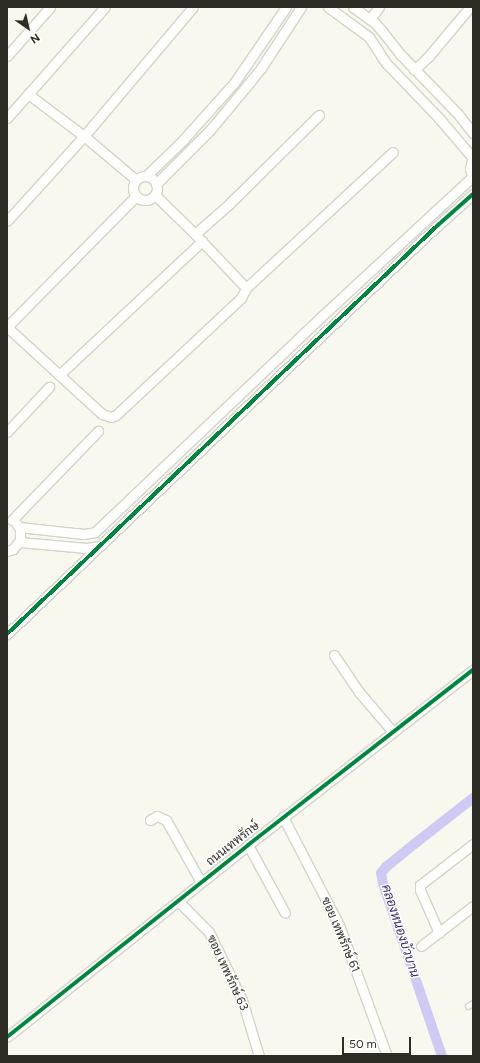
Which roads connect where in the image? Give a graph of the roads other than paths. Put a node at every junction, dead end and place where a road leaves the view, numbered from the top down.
1 (50, 7) edge
2 (105, 7) edge
3 (194, 7) edge
4 (286, 7) edge
5 (301, 7) edge
6 (328, 7) edge
7 (353, 7) edge
8 (380, 7) edge
9 (470, 7) edge
10 (370, 19) junction
11 (7, 56) edge
12 (414, 70) junction
13 (28, 94) junction
14 (319, 115) dead end
15 (7, 118) edge
16 (473, 132) edge
17 (84, 136) junction
18 (393, 152) dead end
19 (473, 156) edge
20 (146, 176) junction
21 (472, 178) edge
22 (136, 180) junction
23 (156, 184) junction
24 (473, 194) edge
25 (155, 195) junction
26 (136, 196) junction
27 (429, 216) junction
28 (7, 221) edge
29 (437, 226) junction
30 (195, 234) junction
31 (202, 241) junction
32 (246, 288) junction
33 (322, 316) junction
34 (332, 326) junction
35 (7, 327) edge
36 (59, 375) junction
37 (49, 387) dead end
38 (98, 431) dead end
39 (7, 432) edge
40 (13, 522) edge
41 (95, 532) junction
42 (19, 542) junction
43 (100, 546) junction
44 (7, 551) edge
45 (7, 634) edge
46 (334, 655) dead end
47 (473, 670) edge
48 (393, 732) junction
49 (283, 817) junction
50 (150, 820) dead end
51 (473, 844) edge
52 (248, 845) junction
53 (201, 882) junction
54 (178, 901) junction
55 (473, 906) edge
56 (285, 913) dead end
57 (439, 933) junction
58 (421, 946) dead end
59 (7, 1037) edge
60 (259, 1056) edge
61 (388, 1056) edge

1 - 11 street
2 - 13 street
3 - 17 street
4 - 20 street
5 - 23 street
6 - 19 street
7 - 10 street
8 - 10 street
9 - 12 street
10 - 12 street
12 - 16 street
13 - 15 street
13 - 17 street
14 - 30 street
17 - 22 street
17 - 28 street
18 - 32 street
19 - 21 street
20 - 22 street
20 - 23 street
21 - 27 street
22 - 26 street
23 - 25 street
24 - 29 street
25 - 26 street
25 - 30 street
26 - 35 street
27 - 29 street
27 - 33 street
29 - 34 street
30 - 31 street
31 - 32 street
31 - 36 street
32 - 36 street
33 - 34 street
33 - 41 street
34 - 43 street
35 - 36 street
37 - 39 street
38 - 40 street
40 - 41 street
40 - 42 street
41 - 43 street
42 - 43 street
42 - 44 street
43 - 45 street
46 - 48 street
47 - 48 street, ถนนเทพรักษ์
48 - 49 street, ถนนเทพรักษ์
49 - 52 street, ถนนเทพรักษ์
49 - 61 street, ซอย เทพรักษ์ 61
50 - 53 street
51 - 57 street
52 - 53 street, ถนนเทพรักษ์
52 - 56 street
53 - 54 street, ถนนเทพรักษ์
54 - 59 street, ถนนเทพรักษ์
54 - 60 street, ซอย เทพรักษ์ 63
55 - 57 street
57 - 58 street

